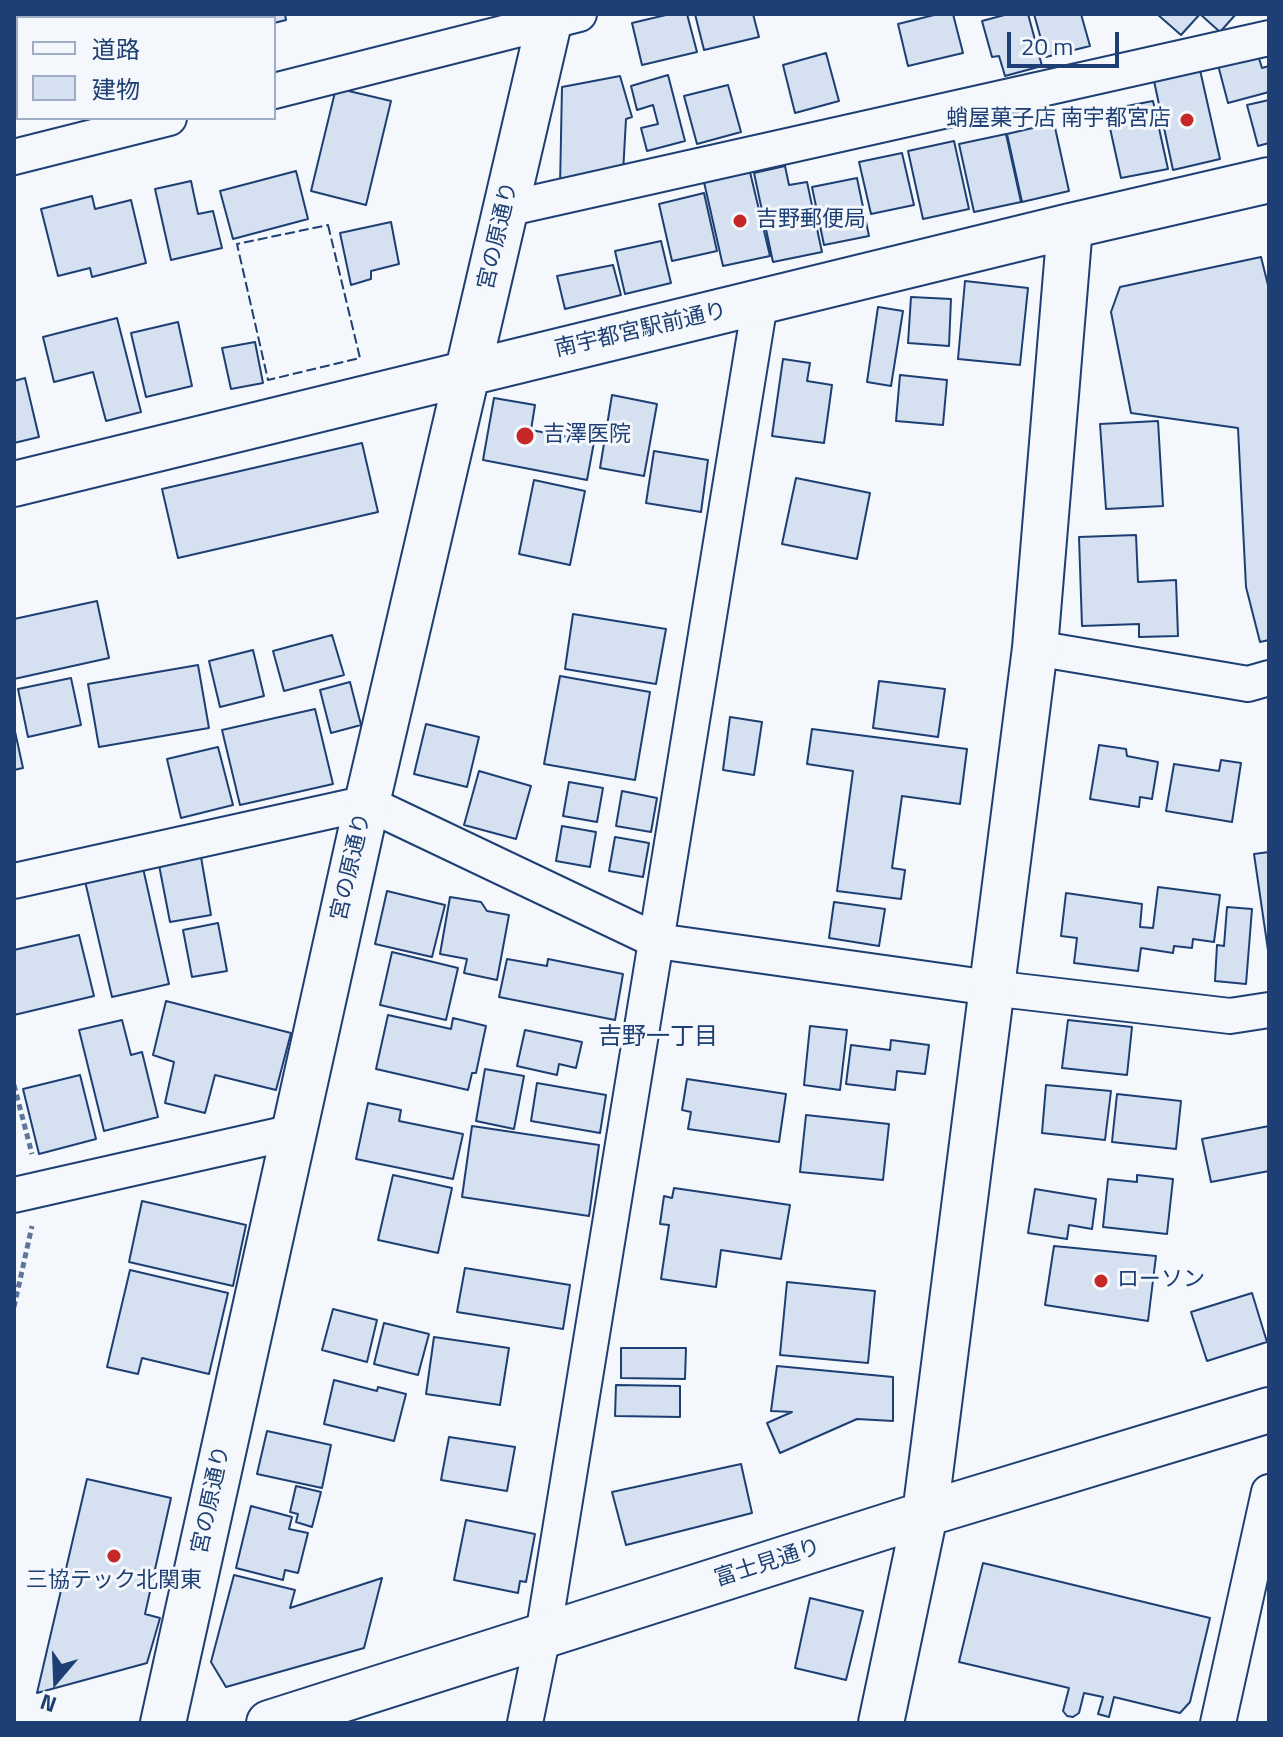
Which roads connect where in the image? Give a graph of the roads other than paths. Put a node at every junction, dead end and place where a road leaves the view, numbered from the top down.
1 (560, 16) edge
2 (1269, 38) edge
3 (276, 90) edge
4 (161, 120) edge
5 (14, 157) edge
6 (1269, 180) edge
7 (506, 209) junction
8 (1070, 226) junction
9 (760, 303) junction
10 (466, 373) junction
11 (14, 484) edge
12 (1035, 648) junction
13 (1269, 678) edge
14 (367, 803) junction
15 (14, 881) edge
16 (657, 941) junction
17 (991, 988) junction
18 (1269, 1010) edge
19 (293, 1132) junction
20 (14, 1195) edge
21 (1269, 1410) edge
22 (1269, 1492) edge
23 (925, 1514) junction
24 (543, 1635) junction
25 (163, 1723) edge
26 (269, 1723) edge
27 (525, 1723) edge
28 (881, 1723) edge
29 (1218, 1723) edge

1 - 3 street
1 - 7 street, 宮の原通り
2 - 7 street
4 - 5 street
6 - 8 street, 南宇都宮駅前通り
7 - 10 street, 宮の原通り
8 - 9 street, 南宇都宮駅前通り
8 - 12 street
9 - 10 street, 南宇都宮駅前通り
9 - 16 street
10 - 11 street, 南宇都宮駅前通り
10 - 14 street, 宮の原通り
12 - 13 street
12 - 17 street
14 - 15 street
14 - 16 street
14 - 19 street, 宮の原通り
16 - 17 street
16 - 24 street
17 - 18 street
17 - 23 street
19 - 20 street
19 - 25 street, 宮の原通り
21 - 23 street, 富士見通り
22 - 29 street
23 - 24 street, 富士見通り
23 - 28 street
24 - 26 street, 富士見通り
24 - 27 street

